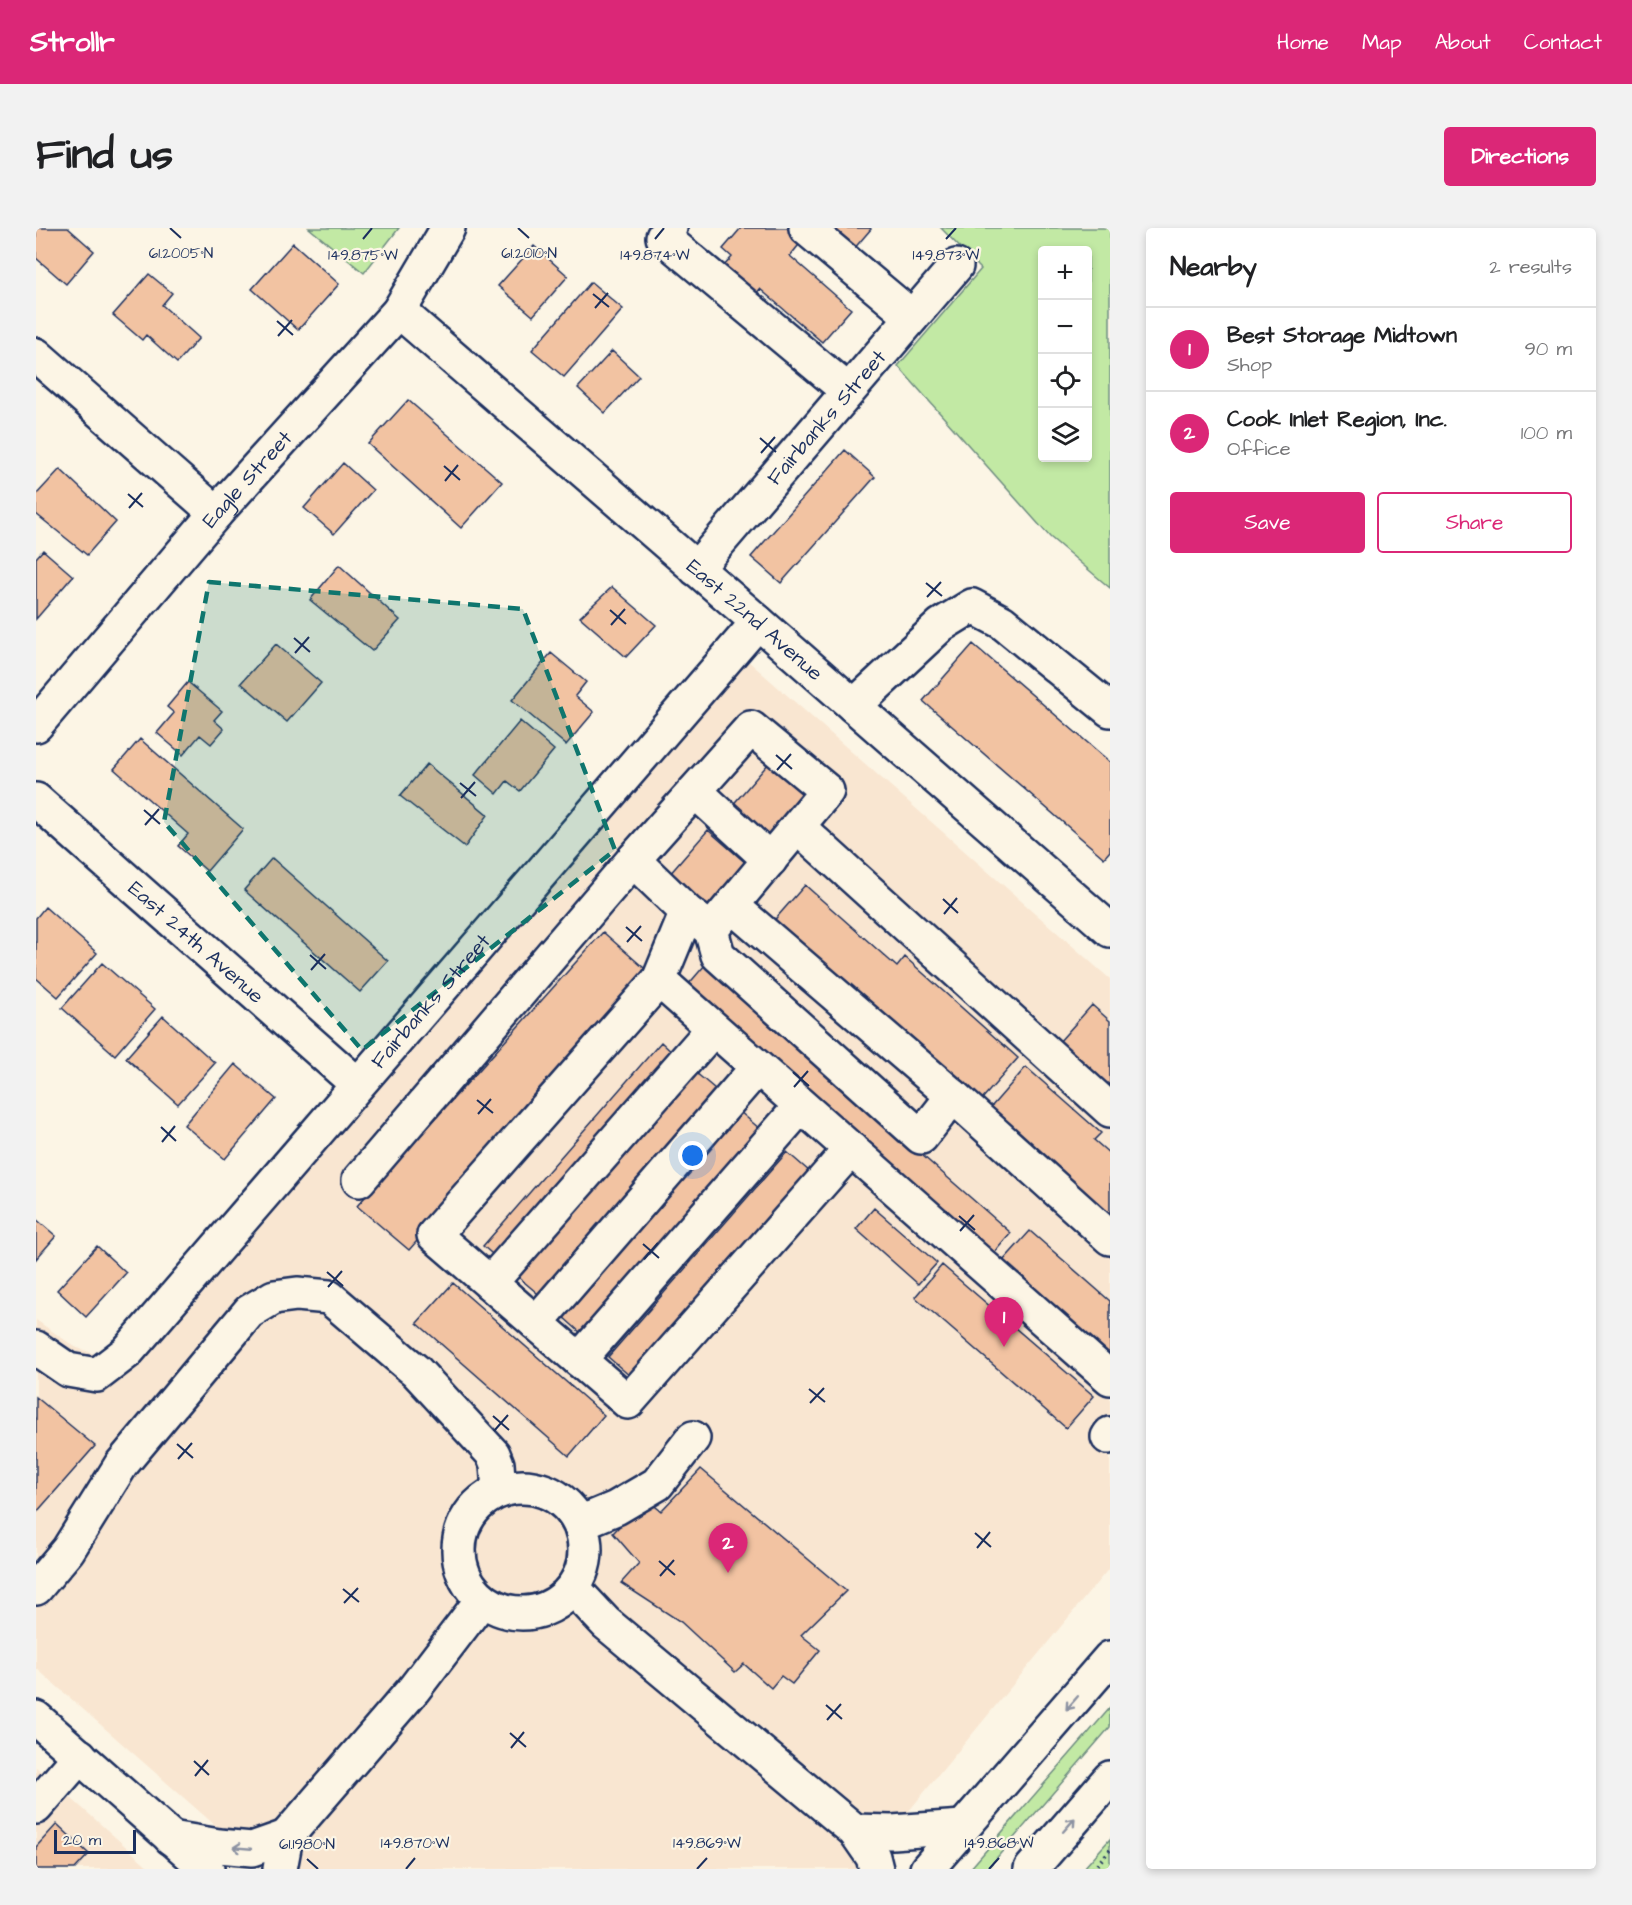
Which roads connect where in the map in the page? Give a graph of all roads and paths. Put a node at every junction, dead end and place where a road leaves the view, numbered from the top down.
1 (447, 228) edge
2 (670, 228) edge
3 (806, 228) edge
4 (956, 267) dead end
5 (399, 311) junction
6 (912, 317) junction
7 (36, 355) edge
8 (848, 392) junction
9 (216, 513) junction
10 (696, 569) junction
11 (758, 622) junction
12 (854, 706) junction
13 (1110, 710) edge
14 (36, 725) edge
15 (695, 790) junction
16 (36, 800) edge
17 (798, 827) junction
18 (633, 860) junction
19 (770, 860) junction
20 (710, 916) junction
21 (1106, 918) edge
22 (659, 980) junction
23 (713, 1029) junction
24 (757, 1068) junction
25 (357, 1084) junction
26 (953, 1096) junction
27 (801, 1106) junction
28 (1110, 1110) edge
29 (850, 1149) junction
30 (359, 1180) dead end
31 (1110, 1238) edge
32 (490, 1283) junction
33 (536, 1323) junction
34 (36, 1348) edge
35 (579, 1360) junction
36 (1110, 1378) edge
37 (693, 1438) dead end
38 (499, 1491) junction
39 (578, 1520) junction
40 (36, 1588) edge
41 (573, 1588) junction
42 (482, 1600) junction
43 (1110, 1658) edge
44 (36, 1718) edge
45 (80, 1756) junction
46 (1110, 1778) edge
47 (36, 1807) edge
48 (963, 1827) junction
49 (855, 1831) junction
50 (286, 1837) junction
51 (171, 1838) junction
52 (1110, 1850) edge
53 (207, 1869) edge
54 (280, 1869) edge
55 (876, 1869) edge
56 (927, 1869) edge
57 (1031, 1869) edge
58 (1093, 1869) edge

1 - 5 main road, Eagle Street
2 - 8 main road
3 - 6 main road
4 - 6 main road, Fairbanks Street
5 - 9 main road, Eagle Street
5 - 10 main road, East 22nd Avenue
6 - 8 main road, Fairbanks Street
7 - 9 main road
8 - 10 main road, Fairbanks Street
9 - 14 main road, Eagle Street
10 - 11 main road, East 22nd Avenue
11 - 12 main road, East 22nd Avenue
11 - 25 main road, Fairbanks Street
12 - 13 main road
12 - 21 main road, East 22nd Avenue
15 - 17 main road
15 - 18 main road
15 - 19 main road
16 - 25 main road, East 24th Avenue
17 - 19 main road
17 - 28 main road
18 - 20 main road
18 - 30 main road
19 - 20 main road
20 - 22 main road
20 - 26 main road
20 - 26 main road
22 - 23 main road
22 - 32 main road
23 - 24 main road
23 - 32 main road
24 - 27 main road
24 - 33 main road
25 - 34 main road, Fairbanks Street
26 - 31 main road
27 - 29 main road
27 - 35 main road
29 - 35 main road
29 - 36 main road
32 - 33 main road
33 - 35 main road
37 - 39 main road
38 - 39 main road
38 - 40 main road
38 - 42 main road
39 - 41 main road
41 - 42 main road
41 - 49 main road
42 - 50 main road
43 -> 48 main road
44 - 45 main road
45 - 47 main road
45 - 51 main road
57 -> 46 main road
48 - 49 main road
48 - 56 main road
49 - 55 main road
50 -> 51 main road
50 - 54 main road
51 - 53 main road
52 - 58 path

